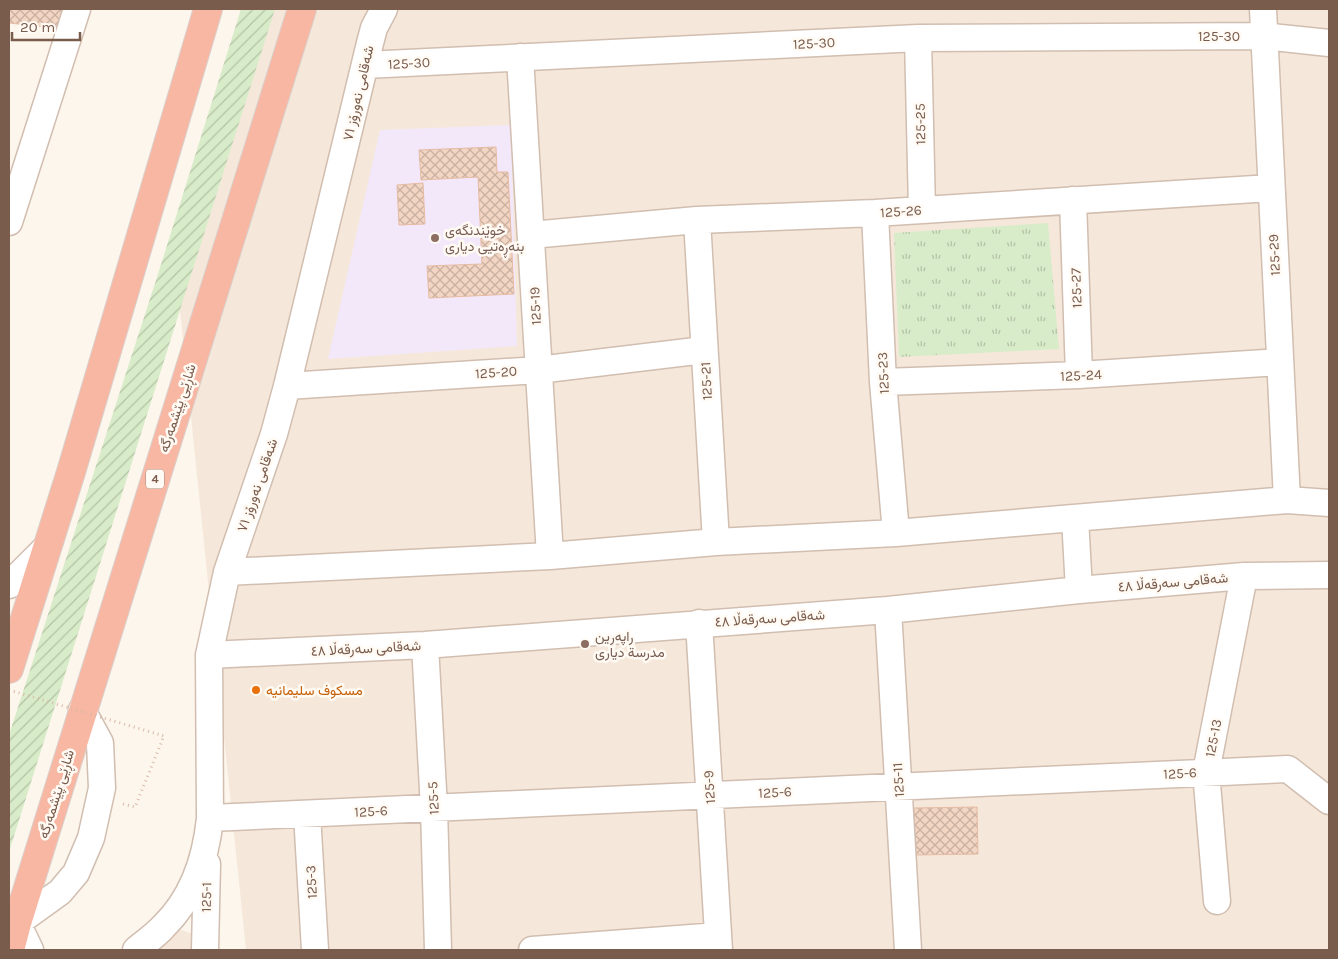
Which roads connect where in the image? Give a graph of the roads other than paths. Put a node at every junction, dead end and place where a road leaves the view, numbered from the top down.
1 (77, 9) edge
2 (208, 9) edge
3 (302, 9) edge
4 (384, 9) edge
5 (1263, 9) edge
6 (1263, 36) junction
7 (918, 38) junction
8 (1329, 43) edge
9 (520, 57) junction
10 (365, 65) junction
11 (1271, 188) junction
12 (1073, 200) junction
13 (922, 210) junction
14 (875, 213) junction
15 (697, 220) junction
16 (9, 222) edge
17 (531, 235) junction
18 (704, 350) junction
19 (1280, 362) junction
20 (538, 370) junction
21 (1080, 375) junction
22 (883, 382) junction
23 (287, 386) junction
24 (1286, 500) junction
25 (1329, 503) edge
26 (1075, 518) junction
27 (896, 533) junction
28 (716, 542) junction
29 (47, 547) junction
30 (550, 556) junction
31 (227, 572) junction
32 (1329, 574) edge
33 (1244, 576) junction
34 (9, 585) edge
35 (1079, 590) junction
36 (888, 610) junction
37 (699, 623) junction
38 (425, 645) junction
39 (209, 656) junction
40 (9, 669) edge
41 (82, 710) junction
42 (1206, 772) junction
43 (898, 786) junction
44 (710, 795) junction
45 (1329, 801) edge
46 (434, 808) junction
47 (307, 814) junction
48 (210, 818) junction
49 (207, 843) junction
50 (1218, 901) dead end
51 (17, 923) junction
52 (164, 927) junction
53 (718, 943) edge
54 (205, 945) edge
55 (10, 950) edge
56 (30, 950) edge
57 (136, 950) edge
58 (315, 950) edge
59 (438, 950) edge
60 (532, 950) edge
61 (908, 950) edge

1 - 16 street
2 - 29 highway
3 - 41 highway, شاڕێی پێشمەرگە / 4
4 - 10 street, شەقامی نەورۆز ٧١
5 - 6 street, 125-29
6 - 7 street, 125-30
6 - 8 street, 125-30
6 - 11 street, 125-29
7 - 9 street, 125-30
7 - 13 street, 125-25
9 - 10 street, 125-30
9 - 17 street, 125-19
10 - 23 street, شەقامی نەورۆز ٧١
11 - 12 street, 125-26
11 - 19 street, 125-29
12 - 13 street, 125-26
12 - 21 street, 125-27
13 - 14 street, 125-26
14 - 15 street, 125-26
14 - 22 street, 125-23
15 - 17 street, 125-26
15 - 18 street, 125-21
17 - 20 street, 125-19
18 - 20 street, 125-20
18 - 28 street, 125-21
19 - 21 street, 125-24
19 - 24 street, 125-29
20 - 23 street, 125-20
20 - 30 street, 125-19
21 - 22 street, 125-24
22 - 27 street, 125-23
23 - 31 street, شەقامی نەورۆز ٧١
24 - 25 street
24 - 26 street
26 - 27 street
26 - 35 street
27 - 28 street
28 - 30 street
29 - 34 street
29 - 40 highway
30 - 31 street
31 - 39 street, شەقامی نەورۆز ٧١
32 - 33 street, شەقامی سەرقەڵا ٤٨
33 - 35 street, شەقامی سەرقەڵا ٤٨
33 - 42 street, 125-13
35 - 36 street, شەقامی سەرقەڵا ٤٨
36 - 37 street, شەقامی سەرقەڵا ٤٨
36 - 43 street, 125-11
37 - 38 street, شەقامی سەرقەڵا ٤٨
37 - 44 street, 125-9
38 - 39 street, شەقامی سەرقەڵا ٤٨
38 - 46 street, 125-5
39 - 48 street, شەقامی نەورۆز ٧١
41 - 51 highway, شاڕێی پێشمەرگە / 4
41 - 51 street
42 - 43 street, 125-6
42 - 45 street, 125-6
42 - 50 street, 125-13
43 - 44 street, 125-6
43 - 61 street, 125-11
44 - 46 street, 125-6
44 - 53 street, 125-9
46 - 47 street, 125-6
46 - 59 street, 125-5
47 - 48 street, 125-6
47 - 58 street, 125-3
48 - 49 street, شەقامی نەورۆز ٧١
49 - 52 street, شەقامی نەورۆز ٧١
49 - 54 street, 125-1
51 - 55 highway, شاڕێی پێشمەرگە / 4
51 - 56 street
52 - 54 street
52 - 57 street, شەقامی نەورۆز ٧١
53 - 60 street

